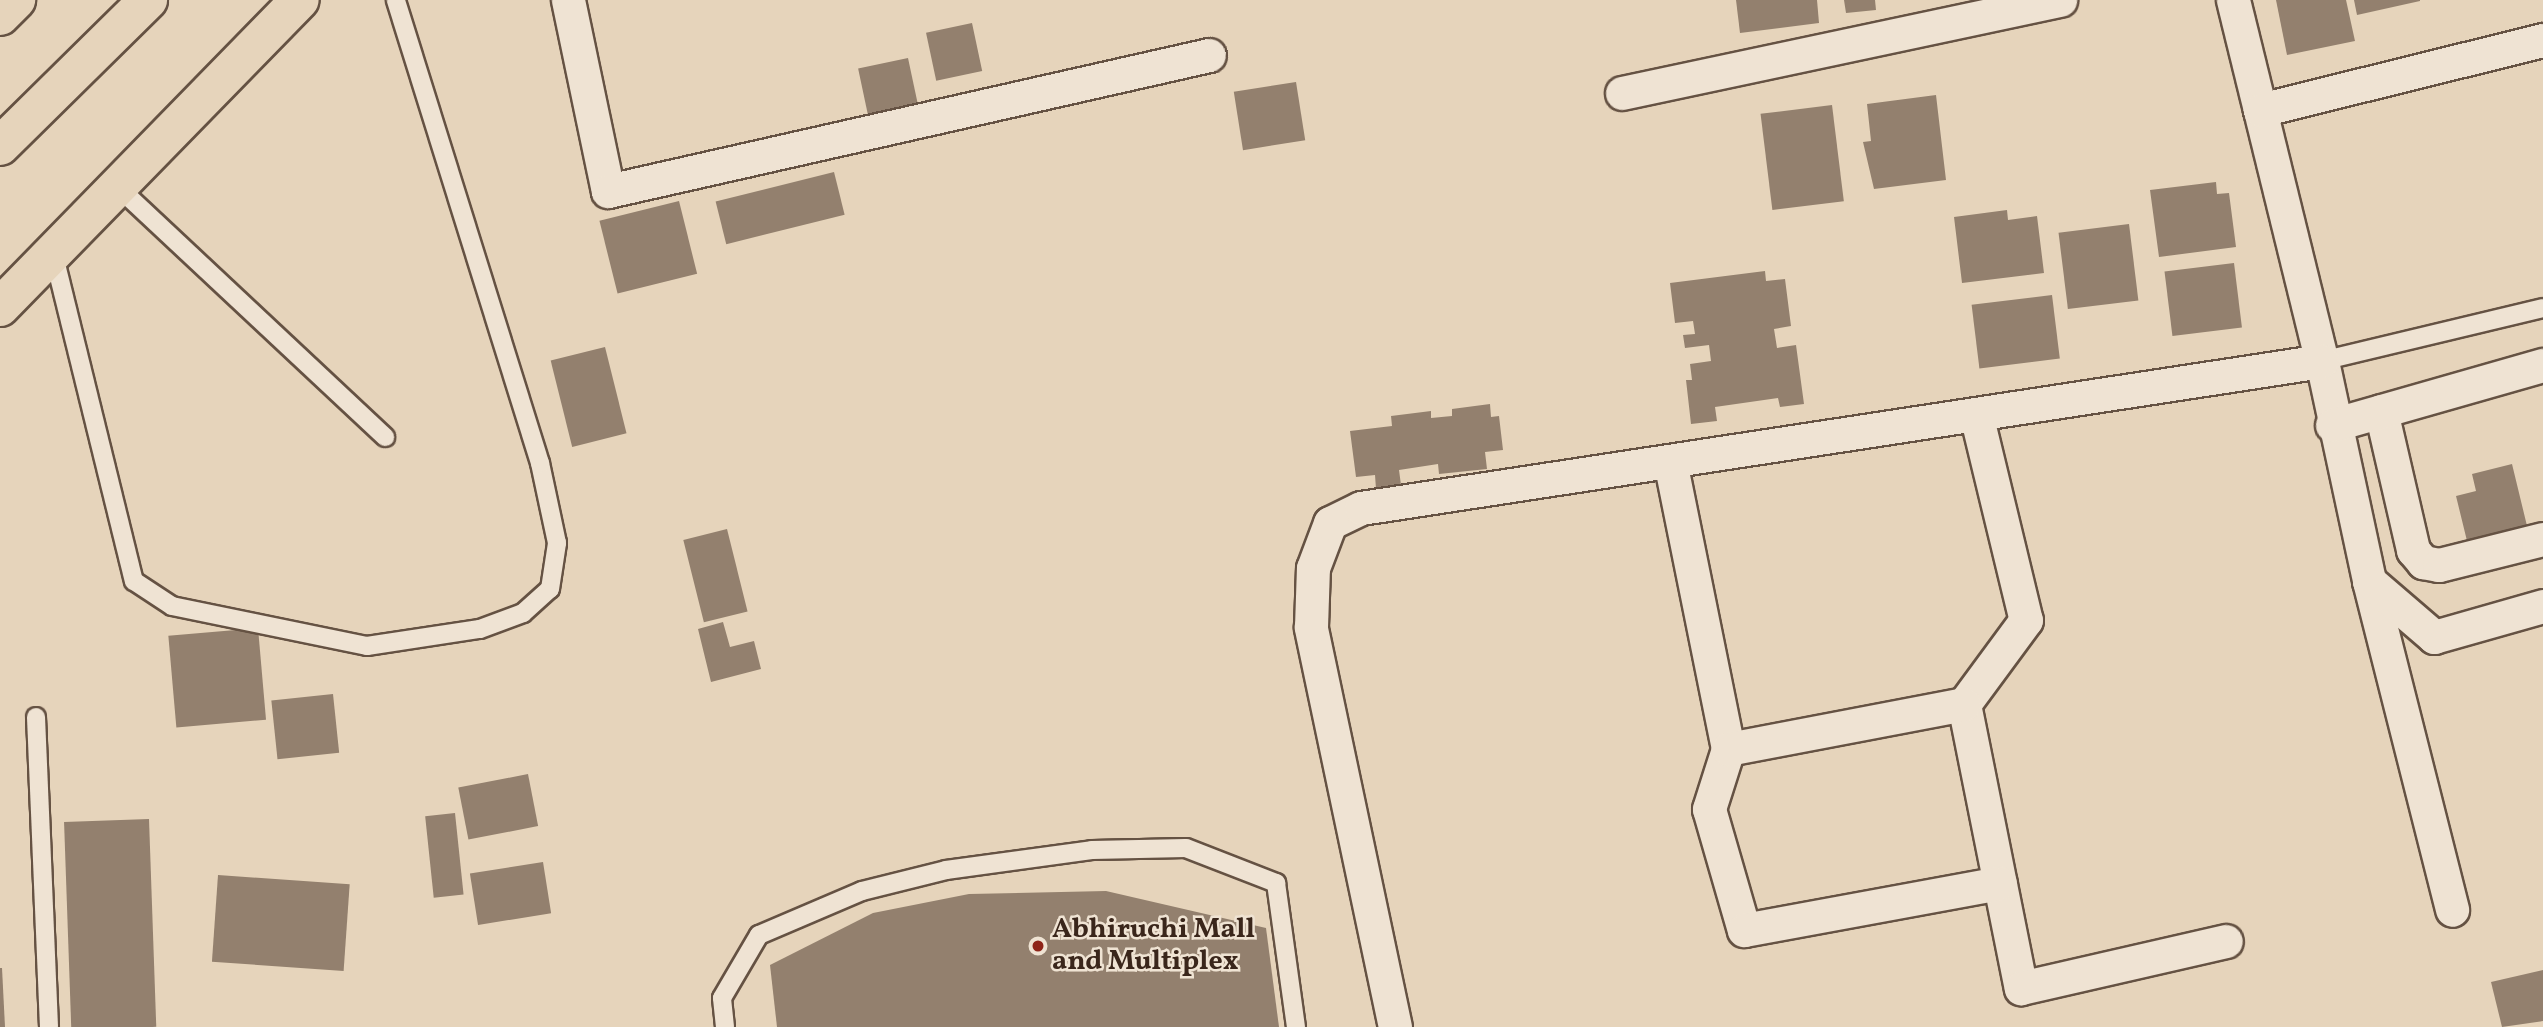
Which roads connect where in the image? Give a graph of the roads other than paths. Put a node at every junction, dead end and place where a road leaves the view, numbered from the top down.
1 (16, 0) edge
2 (148, 0) edge
3 (300, 0) edge
4 (396, 0) edge
5 (568, 0) edge
6 (2060, 0) edge
7 (2233, 0) edge
8 (0, 16) edge
9 (2543, 40) edge
10 (1209, 55) dead end
11 (1622, 93) dead end
12 (2260, 110) junction
13 (0, 146) edge
14 (118, 187) junction
15 (53, 252) junction
16 (0, 307) edge
17 (2543, 308) edge
18 (2322, 361) junction
19 (2543, 365) edge
20 (2381, 411) junction
21 (1976, 414) junction
22 (2333, 425) junction
23 (386, 437) dead end
24 (1670, 461) junction
25 (2543, 539) edge
26 (2369, 581) junction
27 (2543, 607) edge
28 (1964, 704) junction
29 (36, 717) dead end
30 (1728, 750) junction
31 (2000, 883) junction
32 (2452, 910) dead end
33 (2226, 941) dead end
34 (49, 1027) edge
35 (725, 1027) edge
36 (1296, 1027) edge
37 (1395, 1027) edge

1 - 8 highway
2 - 13 highway
3 - 14 highway
4 - 15 lane
5 - 10 street
6 - 11 street
7 - 12 street
9 - 12 street
12 - 18 street
14 - 15 highway
14 - 23 lane
15 - 16 highway
17 - 18 lane
18 - 21 street
18 - 22 street
19 - 20 street
20 - 22 street
20 - 25 street
21 - 24 street
21 - 28 street
22 - 26 street
24 - 30 street
24 - 37 street
26 - 27 street
26 - 32 street
28 - 30 street
28 - 31 street
29 - 34 lane
30 - 31 street
31 - 33 street
35 - 36 lane

